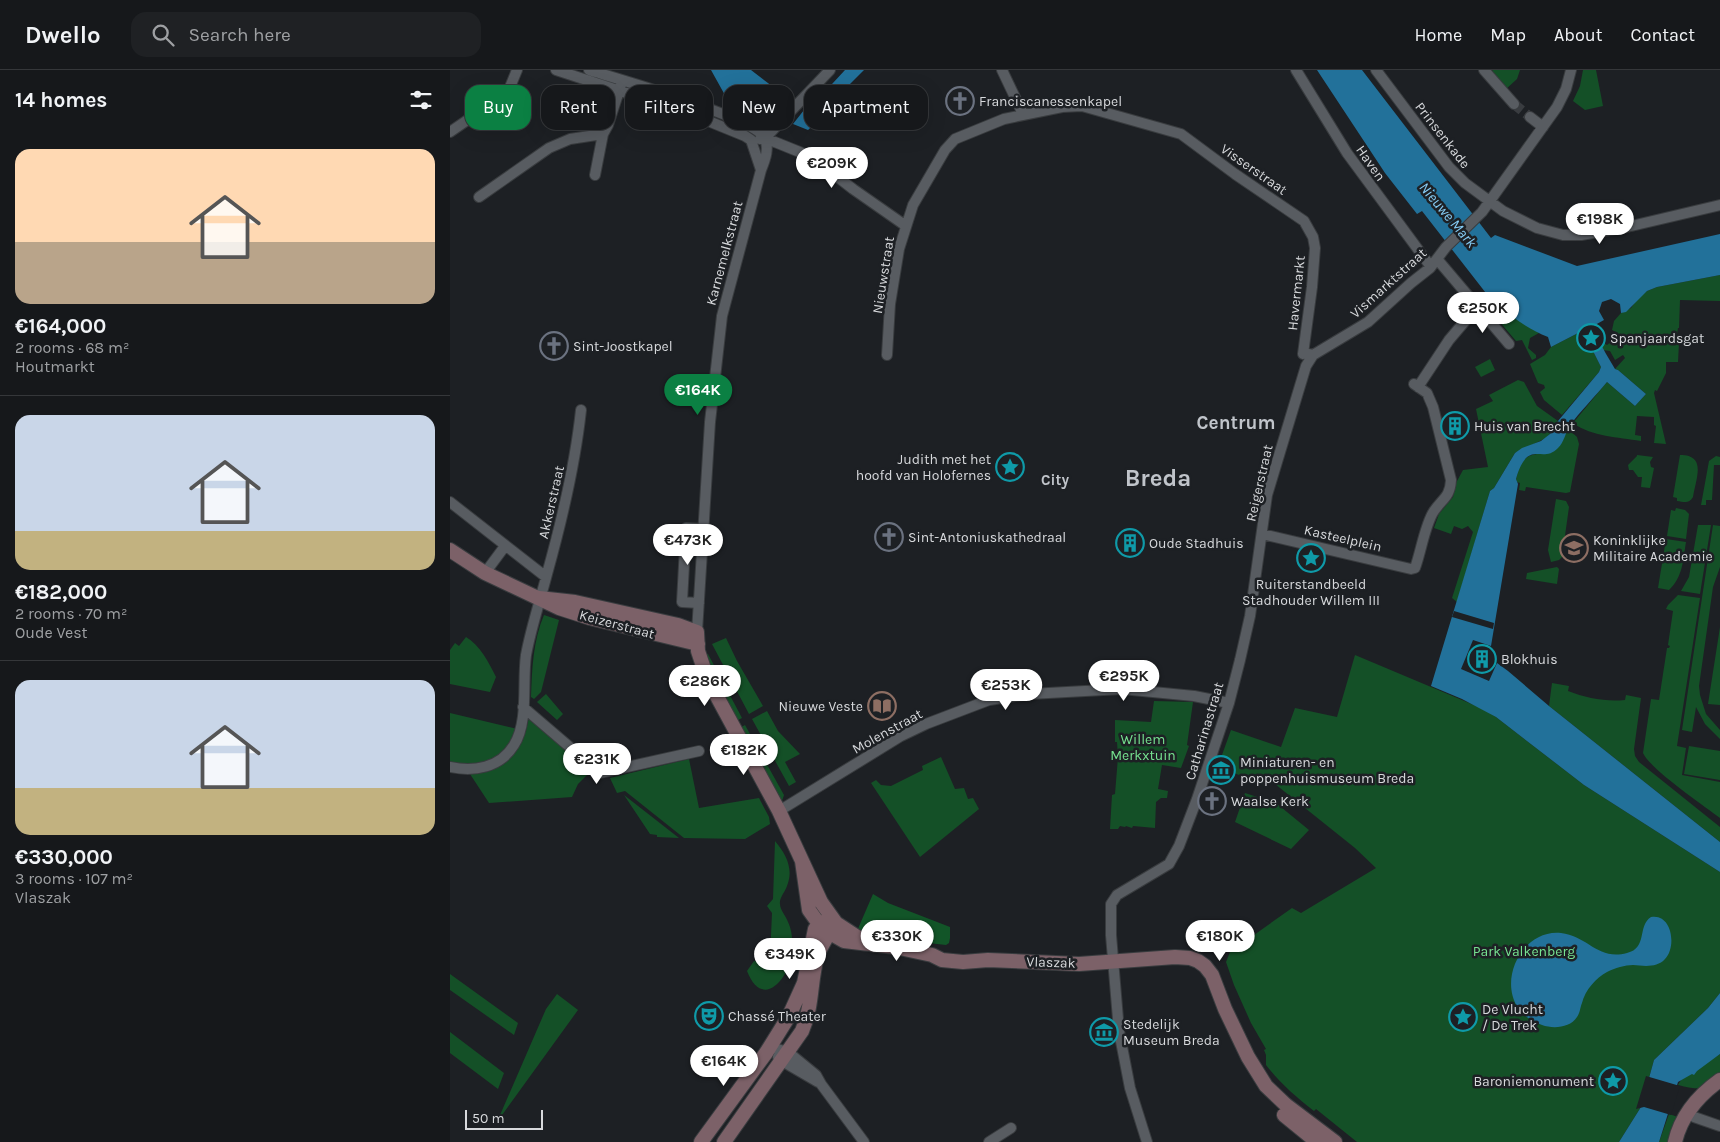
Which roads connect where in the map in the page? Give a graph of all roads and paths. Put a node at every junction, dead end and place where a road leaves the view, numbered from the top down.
1 (517, 70) edge
2 (556, 70) edge
3 (590, 70) edge
4 (830, 70) edge
5 (1002, 70) edge
6 (1296, 70) edge
7 (1376, 70) edge
8 (1484, 70) edge
9 (1571, 70) edge
10 (620, 85) junction
11 (1514, 104) tunnel mouth
12 (1023, 114) junction
13 (1530, 117) tunnel mouth
14 (1543, 127) junction
15 (450, 132) edge
16 (1173, 132) joint
17 (603, 134) junction
18 (764, 138) junction
19 (751, 140) junction
20 (758, 157) junction
21 (760, 170) junction
22 (595, 175) dead end
23 (479, 197) dead end
24 (1490, 202) junction
25 (1720, 205) edge
26 (906, 226) junction
27 (1313, 235) joint
28 (1434, 263) junction
29 (1477, 307) junction
30 (1509, 344) dead end
31 (1304, 354) junction
32 (887, 355) dead end
33 (581, 410) dead end
34 (450, 502) edge
35 (703, 529) junction
36 (1262, 534) junction
37 (505, 546) junction
38 (450, 550) edge
39 (485, 573) junction
40 (546, 577) junction
41 (539, 598) junction
42 (699, 603) junction
43 (697, 638) junction
44 (1229, 703) junction
45 (523, 707) junction
46 (699, 750) dead end
47 (450, 767) edge
48 (779, 811) junction
49 (826, 921) junction
50 (830, 933) junction
51 (866, 943) junction
52 (1181, 958) junction
53 (1113, 962) junction
54 (770, 1047) junction
55 (785, 1056) junction
56 (1720, 1080) edge
57 (1720, 1089) edge
58 (1696, 1110) junction
59 (1720, 1126) edge
60 (1011, 1128) dead end
61 (701, 1142) edge
62 (724, 1142) edge
63 (864, 1142) edge
64 (988, 1142) edge
65 (1147, 1142) edge
66 (1316, 1142) edge
67 (1335, 1142) edge
68 (1675, 1142) edge
69 (1680, 1142) edge

1 - 15 street
2 - 10 street
3 - 10 street
4 - 18 street
5 - 12 street
6 - 28 street, Haven
7 - 24 street, Prinsenkade
8 - 11 street
9 - 14 street
10 - 17 street
10 - 18 street
10 - 19 street
12 - 16 street, Nieuwstraat
12 - 26 street, Nieuwstraat
13 - 14 street
14 - 24 street
16 - 27 street, Visserstraat
17 - 22 street
17 - 23 street
18 - 19 street
18 - 20 street
18 - 21 street, Karnemelkstraat
18 - 26 street
19 - 20 street
20 - 21 street, Karnemelkstraat
21 - 35 street, Karnemelkstraat
24 - 25 street, Prinsenkade
24 - 28 street, Vismarktstraat
26 - 32 street, Nieuwstraat
27 - 31 street, Havermarkt
28 - 29 street, Haven
28 - 31 street, Vismarktstraat
29 - 30 street, Haven
29 - 36 street, Kasteelplein
31 - 36 street, Reigerstraat
33 - 40 street, Akkerstraat
34 - 37 street
35 - 42 street, Karnemelkstraat
35 - 42 street
36 - 44 street, Catharinastraat
37 - 39 street
37 - 40 street
38 - 39 street, Keizerstraat
39 - 41 street, Keizerstraat
40 - 41 street, Akkerstraat
41 - 43 street, Keizerstraat
41 - 45 street, Akkerstraat
42 - 43 street, Karnemelkstraat
43 - 48 street
44 - 48 street, Molenstraat
44 - 53 street, Catharinastraat
45 - 46 street
45 - 47 street, Akkerstraat
48 - 49 street
49 - 50 street, Vlaszak
49 - 51 street, Vlaszak
49 - 54 street
50 - 51 street, Vlaszak
50 - 55 street
51 - 53 street, Vlaszak
52 - 53 street, Vlaszak
52 - 66 street
52 - 67 street, Vlaszak
53 - 65 street
54 - 55 street
54 - 61 street
55 - 62 street
55 - 63 street
56 - 58 street
57 - 58 street
58 - 59 street
58 - 68 street
58 - 69 street
60 - 64 street

